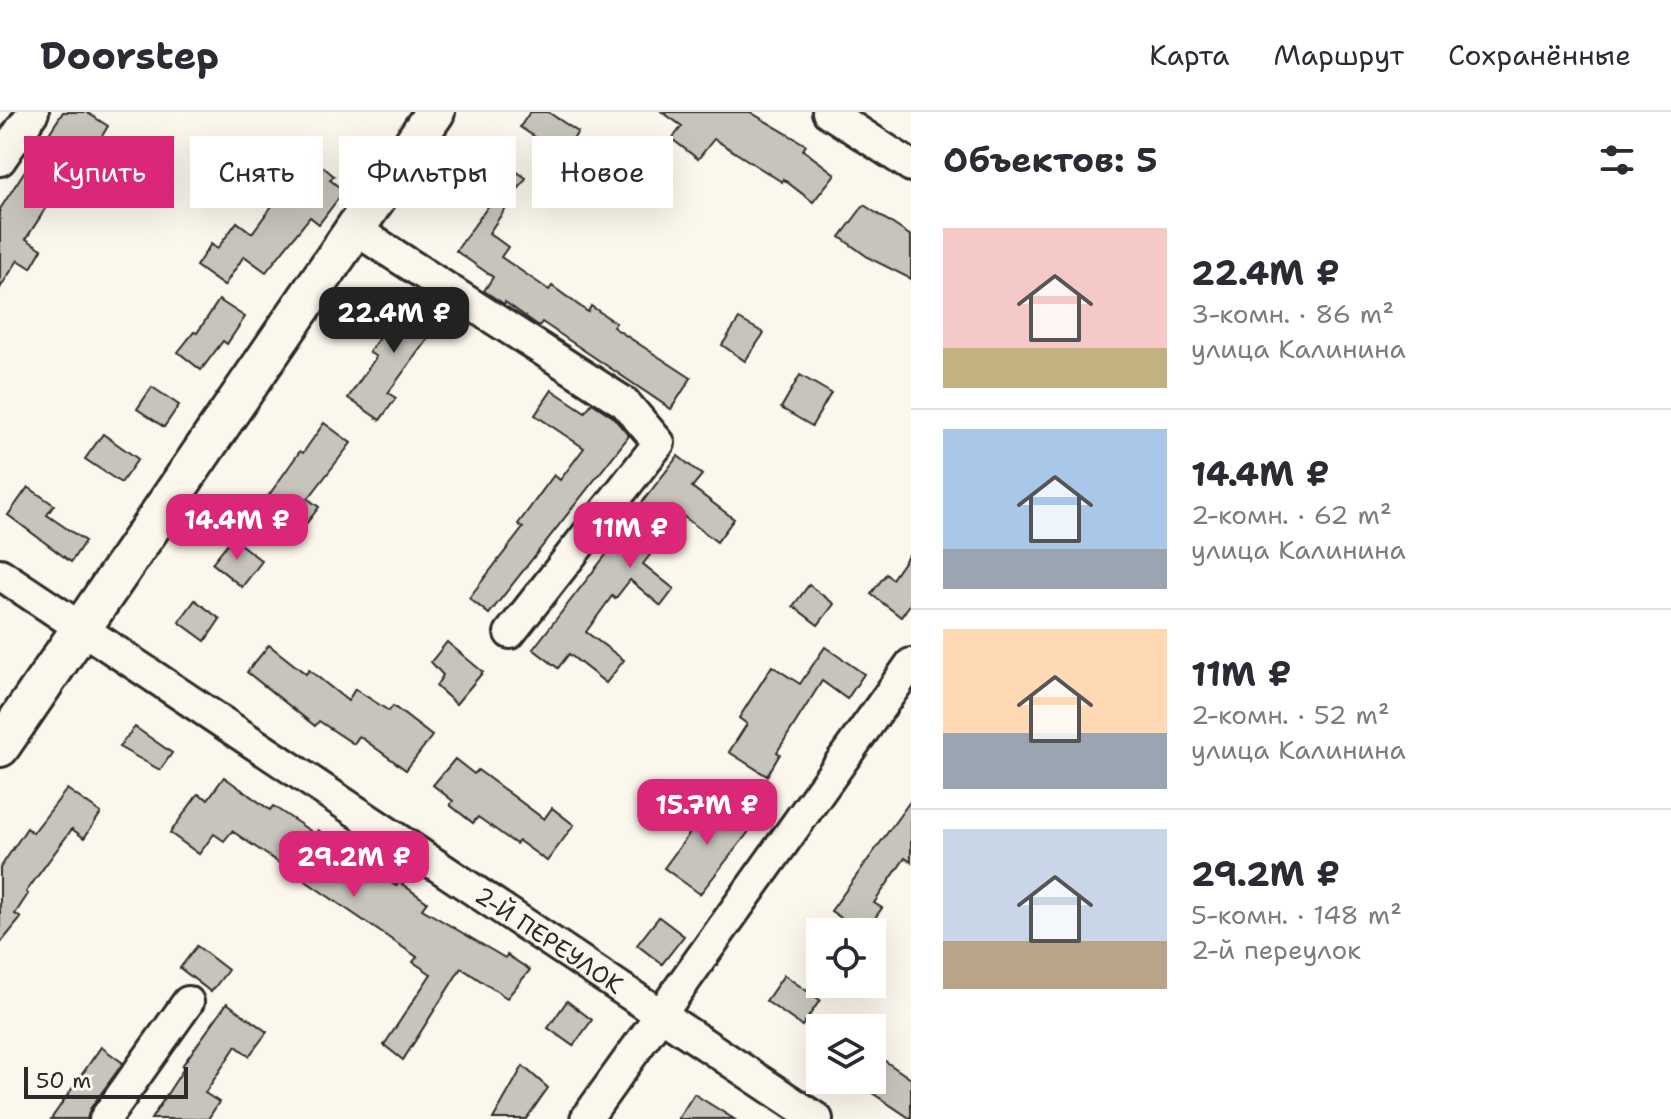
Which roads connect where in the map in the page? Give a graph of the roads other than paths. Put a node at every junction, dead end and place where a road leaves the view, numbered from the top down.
1 (33, 112) edge
2 (435, 112) edge
3 (828, 112) edge
4 (0, 160) edge
5 (911, 166) edge
6 (356, 230) junction
7 (0, 574) edge
8 (80, 628) junction
9 (510, 633) dead end
10 (911, 664) edge
11 (0, 747) edge
12 (188, 1002) dead end
13 (661, 1015) junction
14 (105, 1119) edge
15 (586, 1119) edge
16 (817, 1119) edge

1 - 4 street
2 - 6 main road
3 - 5 street
6 - 8 main road
6 - 9 street
7 - 8 street, 2-Й ПЕРЕУЛОК
8 - 11 main road
8 - 13 street, 2-Й ПЕРЕУЛОК
10 - 13 street
12 - 14 street
13 - 15 street
13 - 16 street, 2-Й ПЕРЕУЛОК

